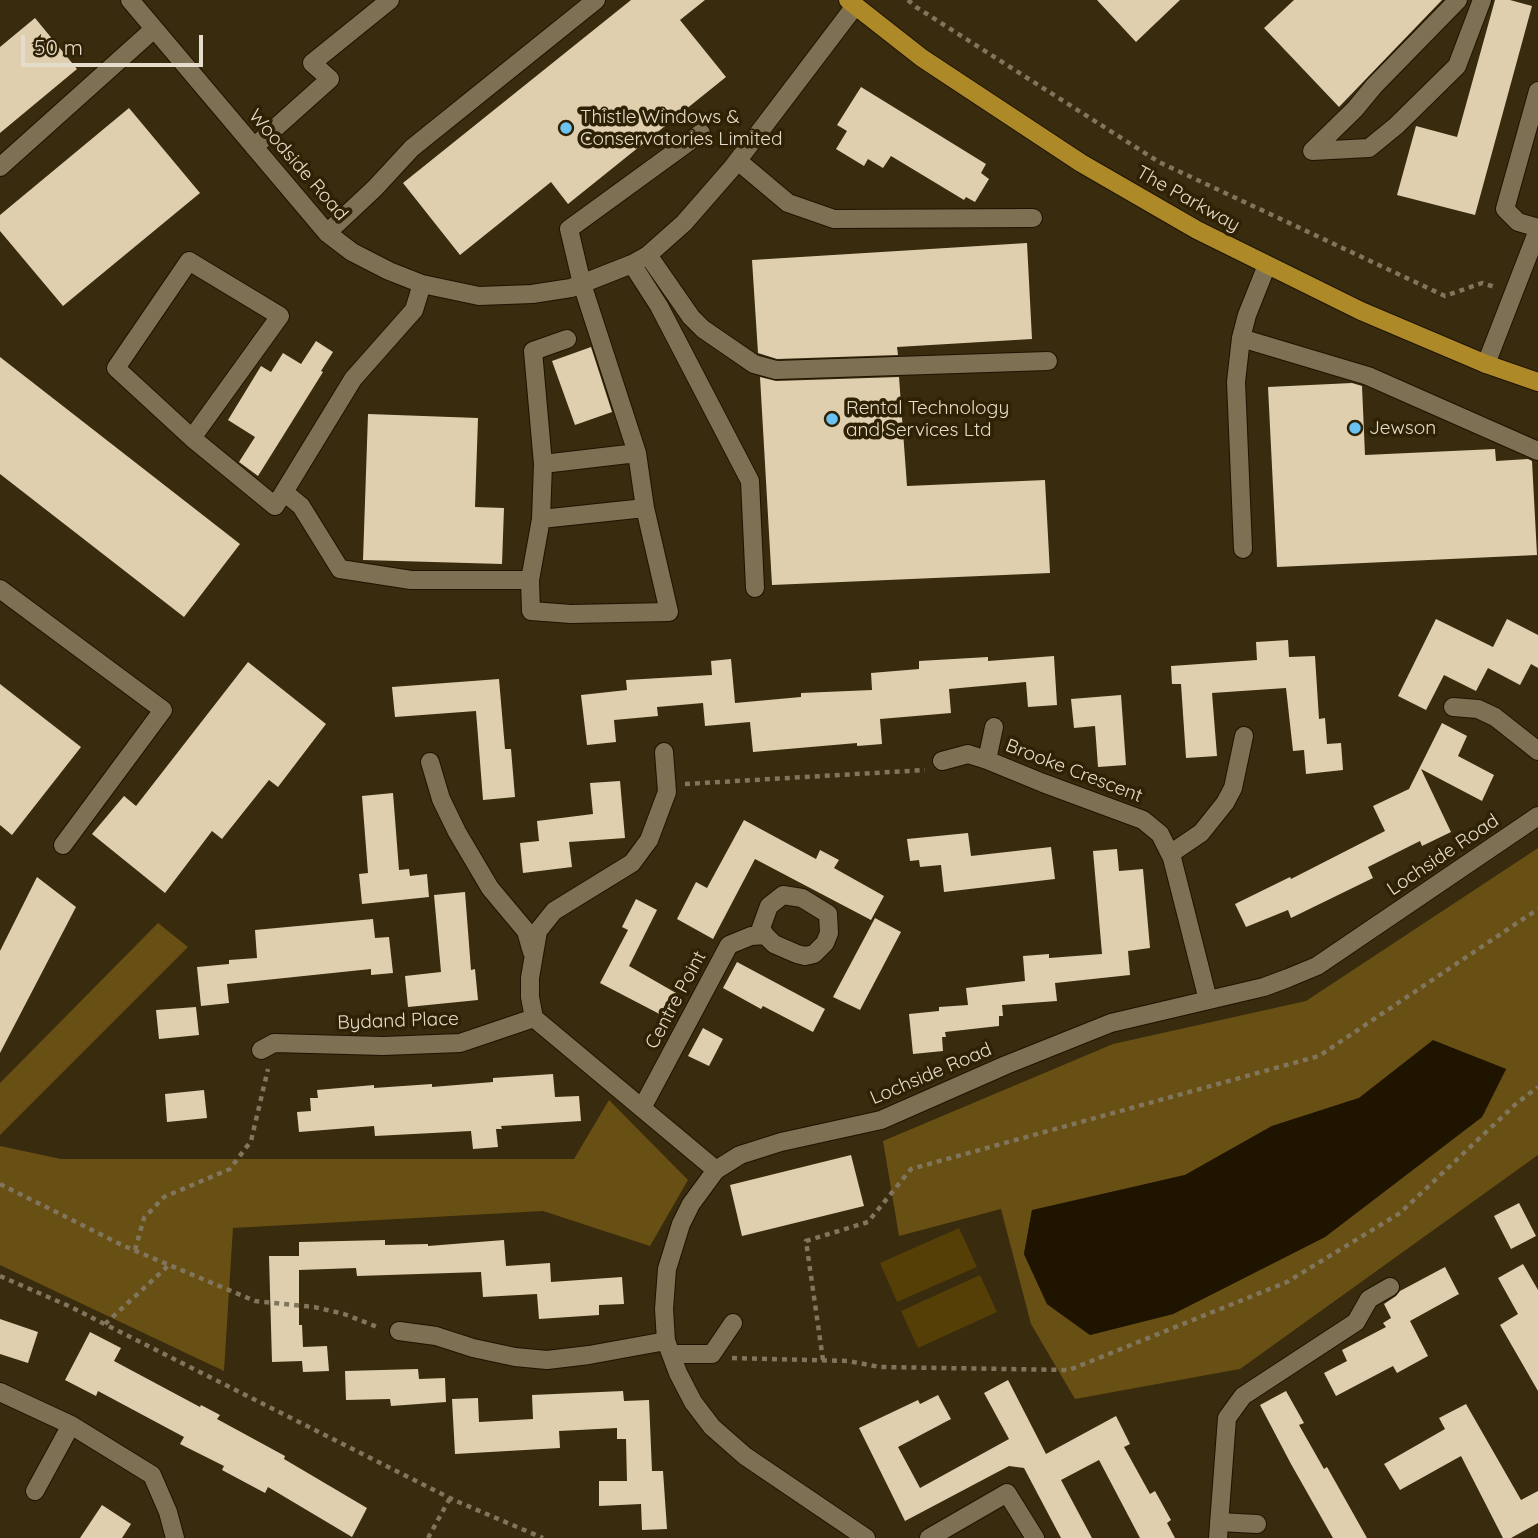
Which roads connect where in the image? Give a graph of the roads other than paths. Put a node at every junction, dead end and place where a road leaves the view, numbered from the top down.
1 (130, 0) edge
2 (390, 0) edge
3 (596, 0) edge
4 (1458, 0) edge
5 (1482, 0) edge
6 (852, 3) edge
7 (154, 29) junction
8 (1538, 91) edge
9 (701, 132) dead end
10 (254, 147) junction
11 (738, 161) junction
12 (0, 167) edge
13 (1032, 218) dead end
14 (1538, 229) edge
15 (327, 233) junction
16 (640, 259) junction
17 (1267, 265) junction
18 (422, 284) junction
19 (582, 284) junction
20 (1241, 338) junction
21 (567, 339) dead end
22 (1048, 361) dead end
23 (1486, 364) junction
24 (1538, 382) edge
25 (192, 438) junction
26 (1538, 451) edge
27 (637, 453) junction
28 (543, 464) junction
29 (284, 492) junction
30 (645, 508) junction
31 (541, 519) junction
32 (1243, 549) dead end
33 (530, 580) junction
34 (0, 589) edge
35 (755, 589) dead end
36 (1453, 707) dead end
37 (995, 727) dead end
38 (1244, 736) dead end
39 (1538, 751) edge
40 (664, 752) dead end
41 (987, 760) junction
42 (942, 761) road end
43 (430, 762) dead end
44 (1538, 816) edge
45 (62, 845) dead end
46 (1170, 854) junction
47 (765, 935) dead end
48 (533, 956) junction
49 (1208, 1000) junction
50 (534, 1018) junction
51 (261, 1050) road end
52 (642, 1108) junction
53 (716, 1170) junction
54 (1390, 1287) dead end
55 (733, 1323) dead end
56 (399, 1331) road end
57 (668, 1347) junction
58 (0, 1392) edge
59 (71, 1425) junction
60 (35, 1491) dead end
61 (1256, 1524) dead end
62 (1218, 1530) edge
63 (175, 1538) edge
64 (866, 1538) edge
65 (929, 1538) edge
66 (1035, 1538) edge

1 - 7 street, Woodside Road
2 - 10 street
3 - 15 street
4 - 5 street
6 - 11 street, Woodside Road
6 - 17 main road, The Parkway
7 - 10 street, Woodside Road
7 - 12 street
8 - 14 street
9 - 19 street
10 - 15 street, Woodside Road
11 - 13 street
11 - 16 street, Woodside Road
14 - 23 street
15 - 18 street, Woodside Road
16 - 19 street, Woodside Road
16 - 22 street
16 - 35 street
17 - 20 street
17 - 23 main road, The Parkway
18 - 19 street, Woodside Road
18 - 29 street
19 - 27 street
20 - 26 street
20 - 32 street
21 - 28 street
23 - 24 main road, The Parkway
25 - 25 street
25 - 29 street
27 - 28 street
27 - 30 street
28 - 31 street
29 - 33 street
30 - 31 street
30 - 33 street
31 - 33 street
34 - 45 street
36 - 39 street
37 - 41 street, Brooke Crescent
38 - 46 street
40 - 48 street
41 - 42 street, Brooke Crescent
41 - 46 street, Brooke Crescent
43 - 48 street
44 - 49 street, Lochside Road
46 - 49 street, Brooke Crescent
47 - 52 street, Centre Point
48 - 50 street
49 - 53 street, Lochside Road
50 - 51 street, Bydand Place
50 - 52 street
52 - 53 street
53 - 57 street, Lochside Road
54 - 62 street
55 - 57 street
56 - 57 street
57 - 64 street, Lochside Road
58 - 59 street
59 - 60 street
59 - 63 street
61 - 62 street
65 - 66 street

